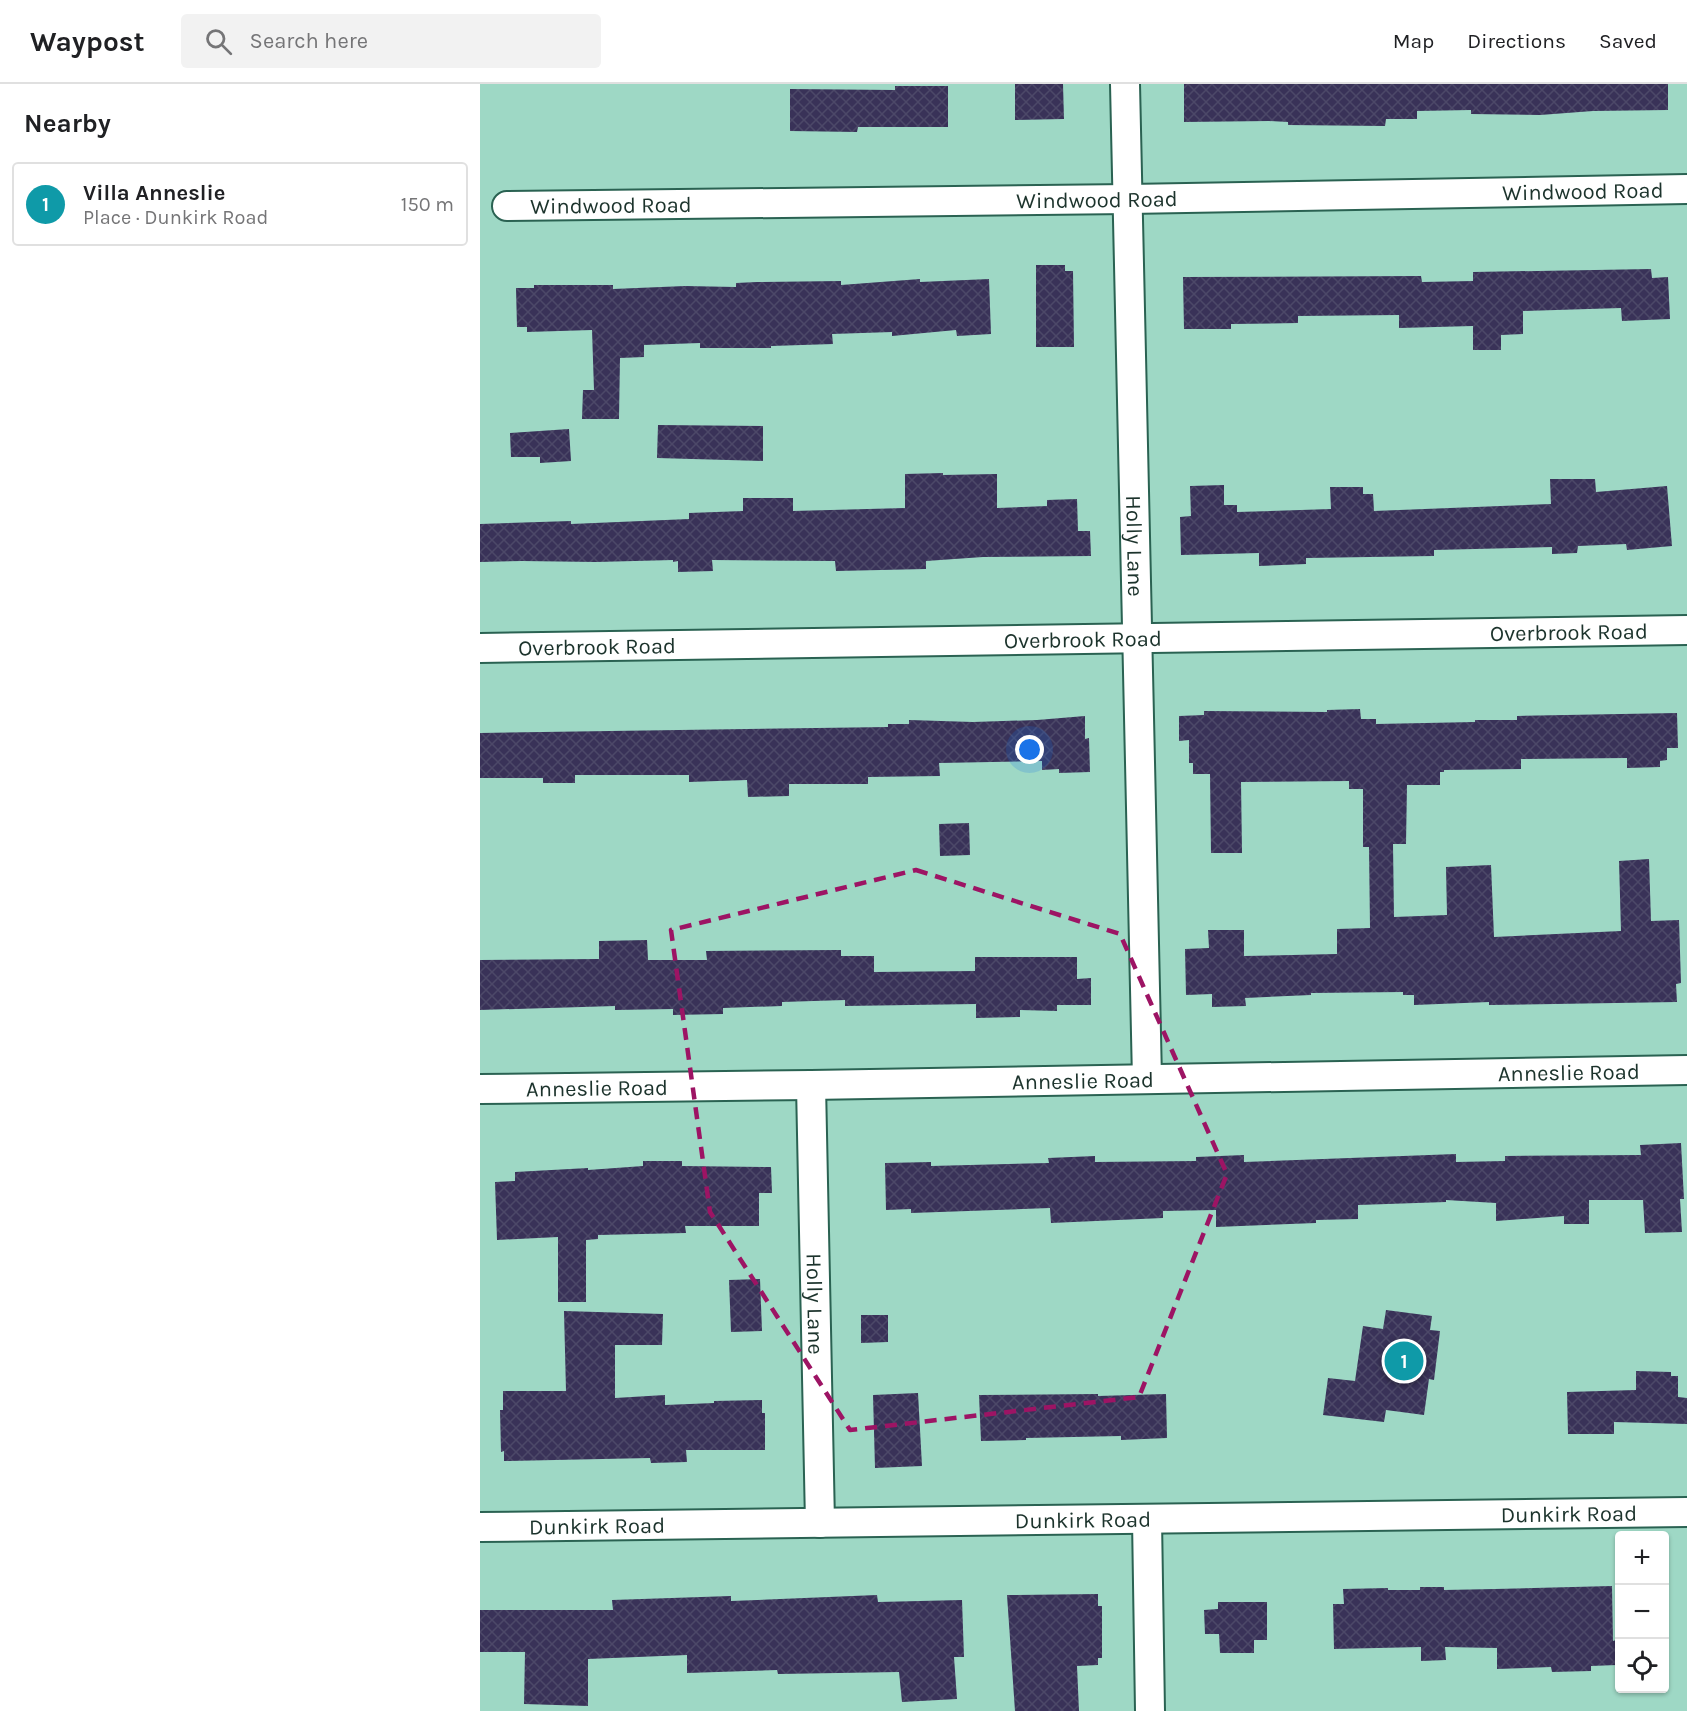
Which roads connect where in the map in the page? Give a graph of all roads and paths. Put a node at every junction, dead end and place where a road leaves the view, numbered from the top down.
1 (1125, 84) edge
2 (1687, 189) edge
3 (1129, 199) junction
4 (507, 206) dead end
5 (1687, 630) edge
6 (1138, 638) junction
7 (480, 648) edge
8 (1687, 1070) edge
9 (1147, 1079) junction
10 (811, 1085) junction
11 (480, 1089) edge
12 (1687, 1512) edge
13 (1147, 1519) junction
14 (820, 1523) junction
15 (480, 1527) edge
16 (1150, 1711) edge

1 - 3 street, Holly Lane
2 - 3 street, Windwood Road
3 - 4 street, Windwood Road
3 - 6 street, Holly Lane
5 - 6 street, Overbrook Road
6 - 7 street, Overbrook Road
6 - 9 street, Holly Lane
8 - 9 street, Anneslie Road
9 - 10 street, Anneslie Road
10 - 11 street, Anneslie Road
10 - 14 street, Holly Lane
12 - 13 street, Dunkirk Road
13 - 14 street, Dunkirk Road
13 - 16 street
14 - 15 street, Dunkirk Road

